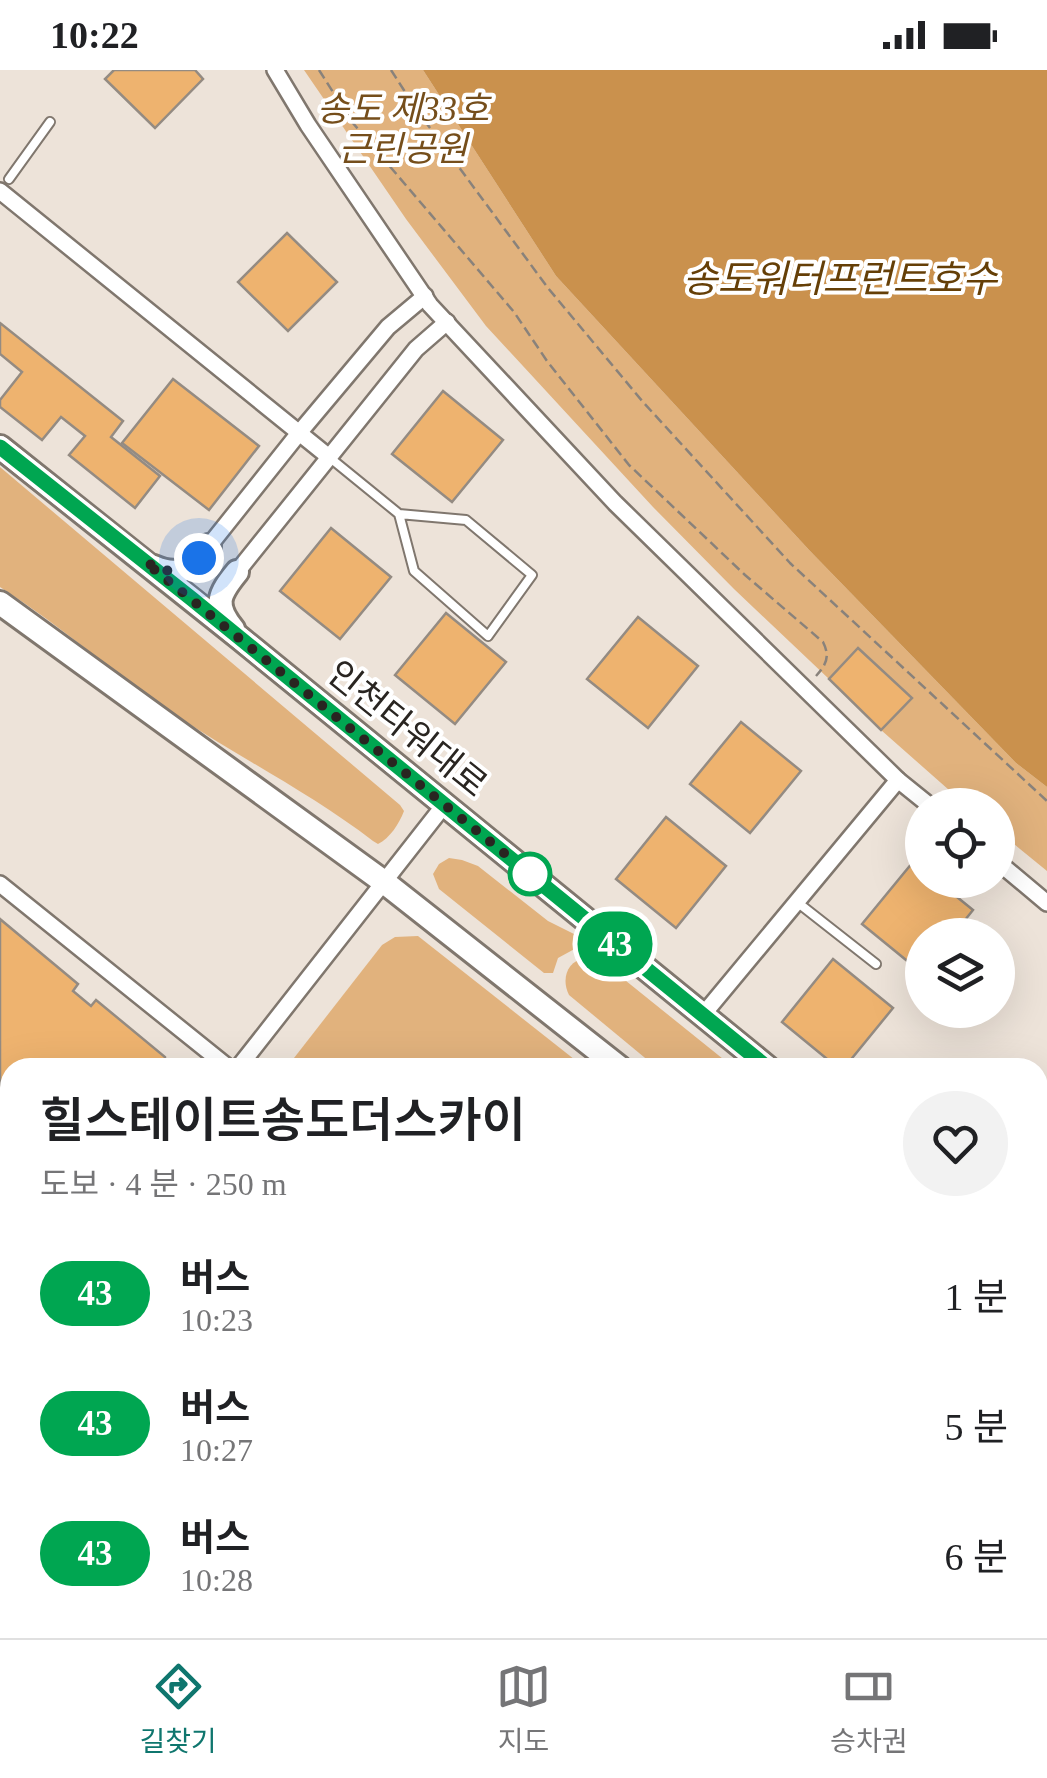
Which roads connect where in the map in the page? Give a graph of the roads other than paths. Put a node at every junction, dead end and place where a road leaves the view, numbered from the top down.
1 (274, 70) edge
2 (50, 122) dead end
3 (5, 185) edge
4 (424, 296) junction
5 (446, 322) junction
6 (299, 433) junction
7 (0, 447) edge
8 (329, 457) junction
9 (399, 514) junction
10 (209, 546) joint
11 (145, 562) junction
12 (237, 572) joint
13 (0, 602) edge
14 (241, 639) junction
15 (898, 780) junction
16 (908, 788) edge
17 (444, 804) junction
18 (1015, 876) edge
19 (384, 882) junction
20 (0, 884) edge
21 (796, 902) junction
22 (1047, 903) edge
23 (876, 964) dead end
24 (702, 1016) junction
25 (217, 1058) edge
26 (246, 1058) edge
27 (607, 1058) edge
28 (755, 1058) edge

1 - 4 street
2 - 3 lane
3 - 6 street
4 - 5 street
4 - 6 street
5 - 8 street
5 - 15 street
6 - 8 street
6 - 10 street
7 - 11 main road, 인천타워대로
8 - 9 lane
8 - 12 street
9 - 9 lane
10 - 11 main road
11 - 14 main road, 인천타워대로
12 - 14 main road
13 - 19 main road
14 - 17 main road, 인천타워대로
15 - 16 street
15 - 21 street
17 - 19 street
17 - 24 main road, 인천타워대로
18 - 22 street
19 - 26 street
19 - 27 main road
20 - 25 street
21 - 23 lane
21 - 24 street
24 - 28 main road, 인천타워대로

